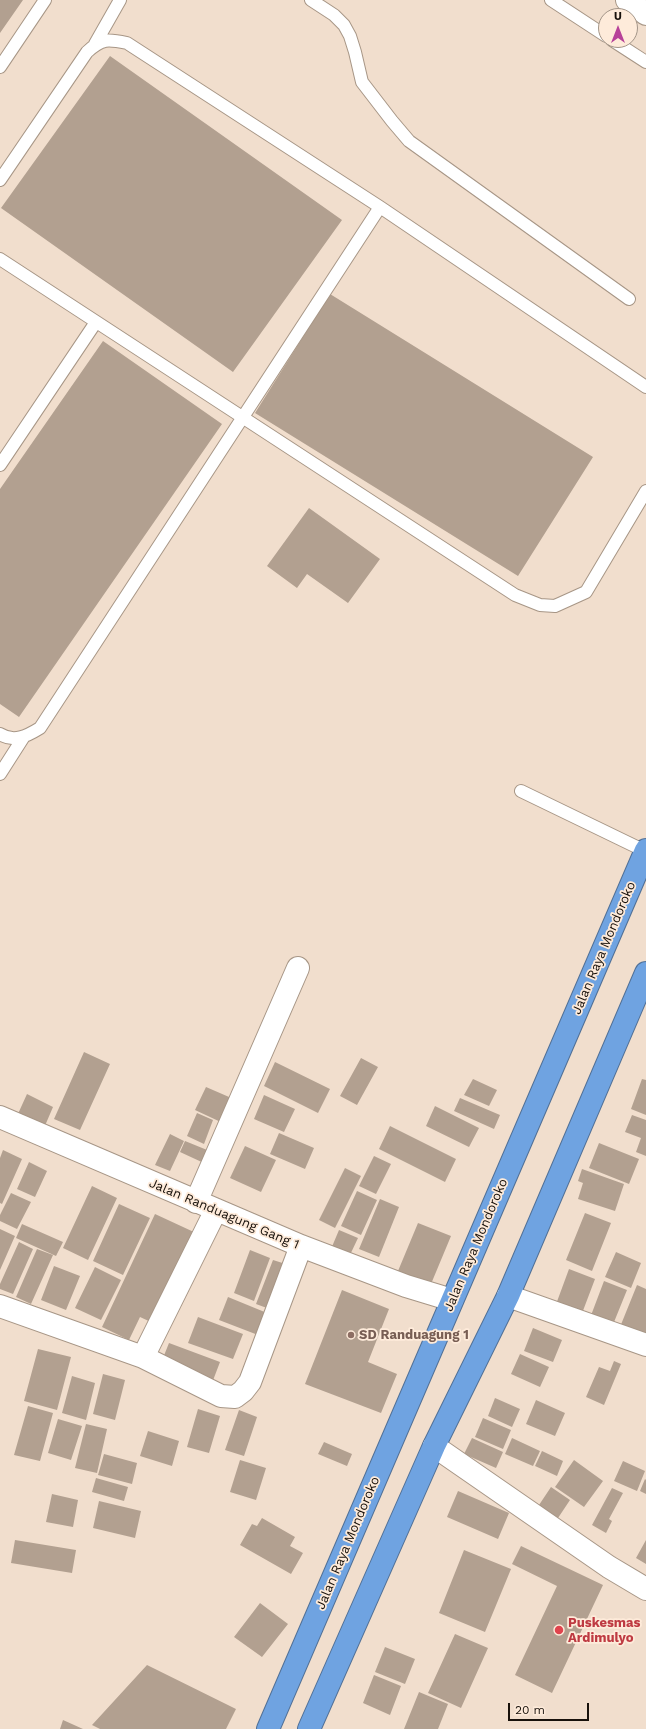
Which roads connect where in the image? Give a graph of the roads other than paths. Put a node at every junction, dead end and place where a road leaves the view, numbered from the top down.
1 (45, 0) edge
2 (120, 0) edge
3 (311, 0) edge
4 (551, 0) edge
5 (627, 0) edge
6 (646, 14) edge
7 (598, 31) edge
8 (95, 44) junction
9 (624, 48) edge
10 (646, 62) edge
11 (0, 67) edge
12 (0, 180) edge
13 (380, 207) junction
14 (0, 259) edge
15 (629, 299) dead end
16 (96, 322) junction
17 (646, 387) edge
18 (242, 417) junction
19 (0, 465) edge
20 (646, 491) edge
21 (0, 734) edge
22 (22, 738) junction
23 (0, 774) edge
24 (521, 791) dead end
25 (646, 851) edge
26 (298, 968) dead end
27 (646, 973) edge
28 (0, 1118) edge
29 (206, 1206) junction
30 (301, 1246) junction
31 (508, 1296) junction
32 (452, 1300) junction
33 (0, 1306) edge
34 (646, 1345) edge
35 (143, 1357) junction
36 (434, 1446) junction
37 (646, 1589) edge
38 (268, 1729) edge
39 (309, 1729) edge

1 - 11 lane
2 - 8 lane
3 - 15 lane
4 - 7 lane
5 - 6 street
8 - 12 lane
8 - 13 lane
9 - 10 lane
13 - 17 lane
13 - 18 lane
14 - 16 lane
16 - 18 lane
16 - 19 lane
18 - 20 lane
18 - 22 lane
21 - 22 lane
22 - 23 lane
24 - 25 lane
25 - 32 highway, Jalan Raya Mondoroko
26 - 29 street
27 - 31 highway
28 - 29 street, Jalan Randuagung Gang 1
29 - 30 street, Jalan Randuagung Gang 1
29 - 35 street
30 - 32 street, Jalan Randuagung Gang 1
30 - 35 street
31 - 34 street
31 - 36 highway
32 - 38 highway, Jalan Raya Mondoroko
33 - 35 street
36 - 37 street
36 - 39 highway

